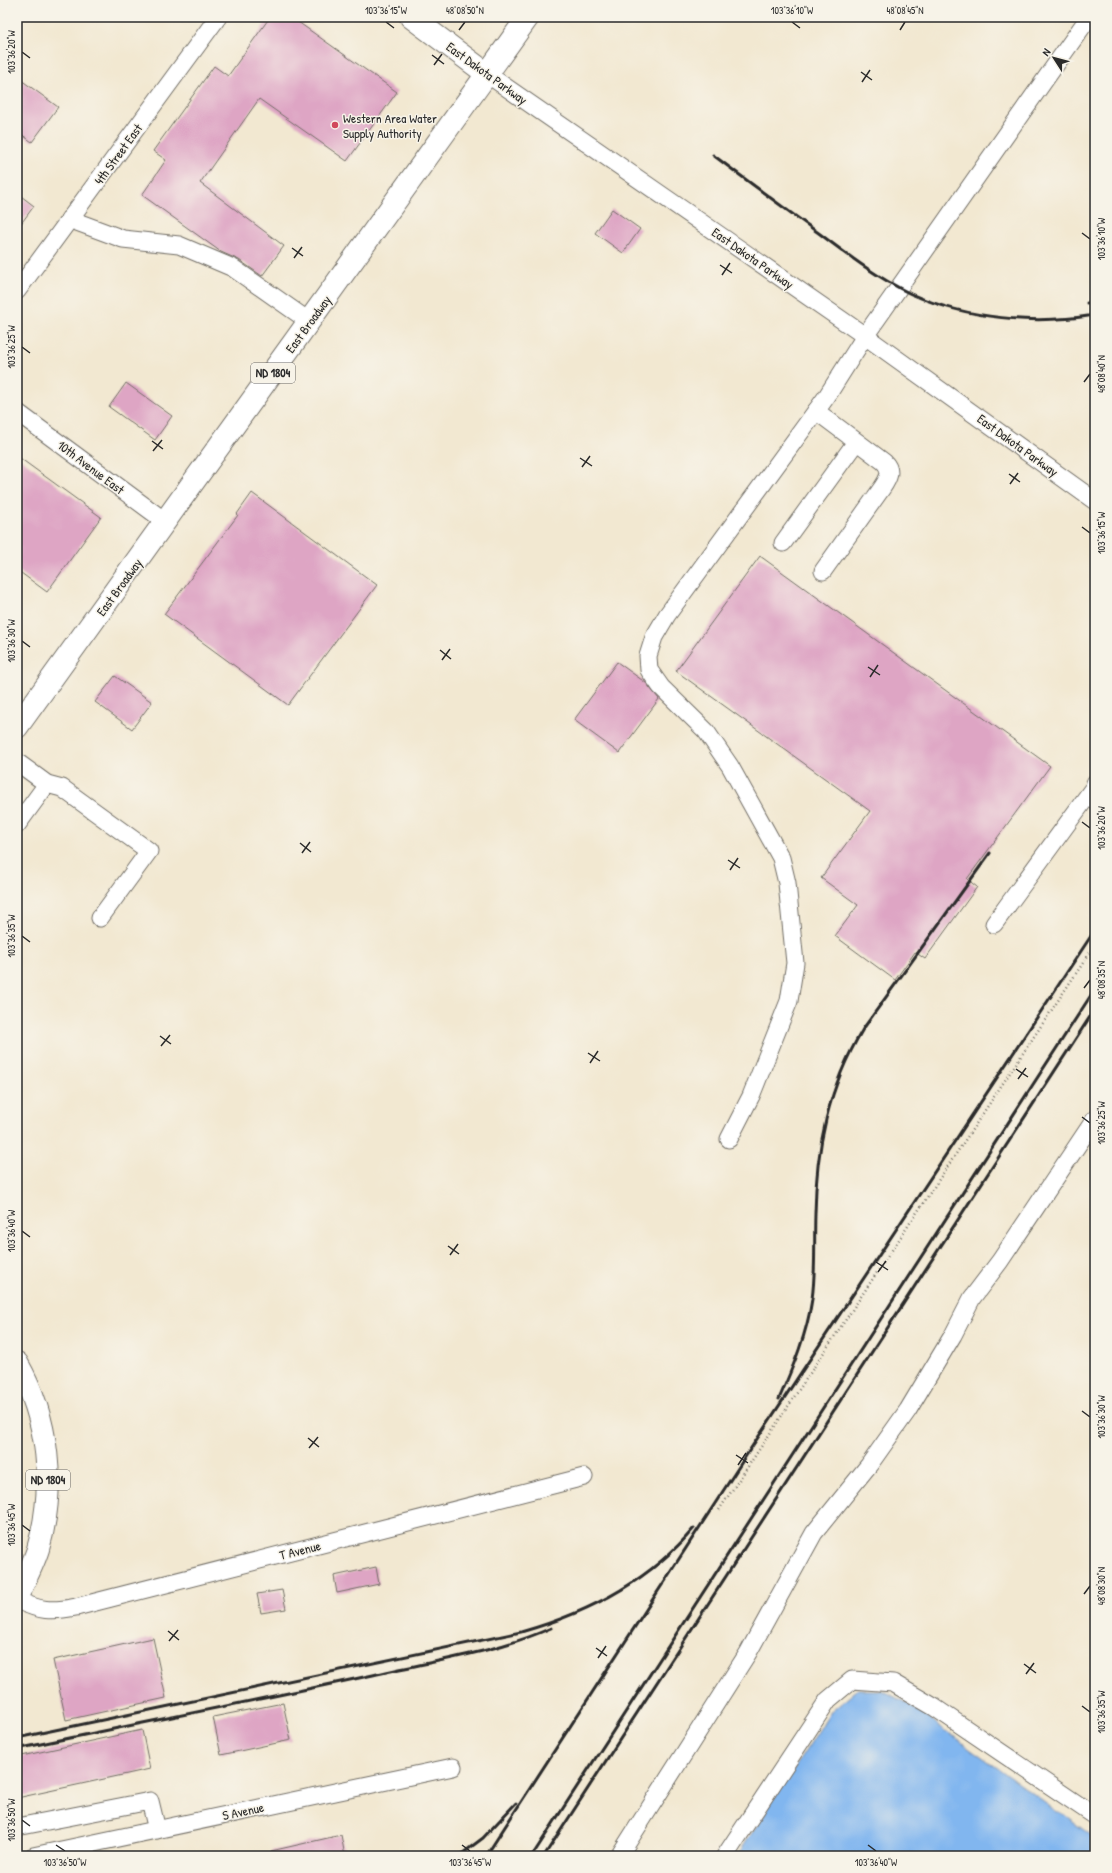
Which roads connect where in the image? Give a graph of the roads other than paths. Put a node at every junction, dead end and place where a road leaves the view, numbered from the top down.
1 (218, 17) edge
2 (411, 17) edge
3 (528, 17) edge
4 (1089, 17) edge
5 (487, 74) junction
6 (69, 219) junction
7 (17, 290) edge
8 (310, 322) junction
9 (865, 336) junction
10 (816, 411) junction
11 (17, 412) edge
12 (856, 442) junction
13 (1095, 501) edge
14 (166, 522) junction
15 (784, 543) dead end
16 (823, 571) dead end
17 (17, 727) edge
18 (17, 762) edge
19 (1095, 783) edge
20 (47, 784) junction
21 (17, 826) edge
22 (100, 918) dead end
23 (994, 924) dead end
24 (1095, 1119) edge
25 (729, 1140) dead end
26 (17, 1363) edge
27 (584, 1477) dead end
28 (17, 1596) edge
29 (17, 1600) edge
30 (453, 1767) dead end
31 (1095, 1816) edge
32 (17, 1827) edge
33 (157, 1830) junction
34 (34, 1856) edge
35 (619, 1856) edge
36 (725, 1856) edge

1 - 6 street, 4th Street East
2 - 5 main road, East Dakota Parkway
3 - 5 main road, East Broadway / ND 1804
4 - 9 street
5 - 8 main road, East Broadway / ND 1804
5 - 9 street, East Dakota Parkway
6 - 7 street, 4th Street East
6 - 8 street
8 - 14 main road, East Broadway / ND 1804
9 - 10 street
9 - 13 street, East Dakota Parkway
10 - 12 street
10 - 25 street
11 - 14 street, 10th Avenue East
12 - 15 street
12 - 16 street
14 - 17 main road, East Broadway / ND 1804
18 - 20 street
19 - 23 street
20 - 21 street
20 - 22 street
24 - 35 street
26 - 28 main road, ND 1804
27 - 29 street, T Avenue
30 - 33 street, S Avenue
31 - 36 street
32 - 33 street
33 - 34 street, S Avenue

